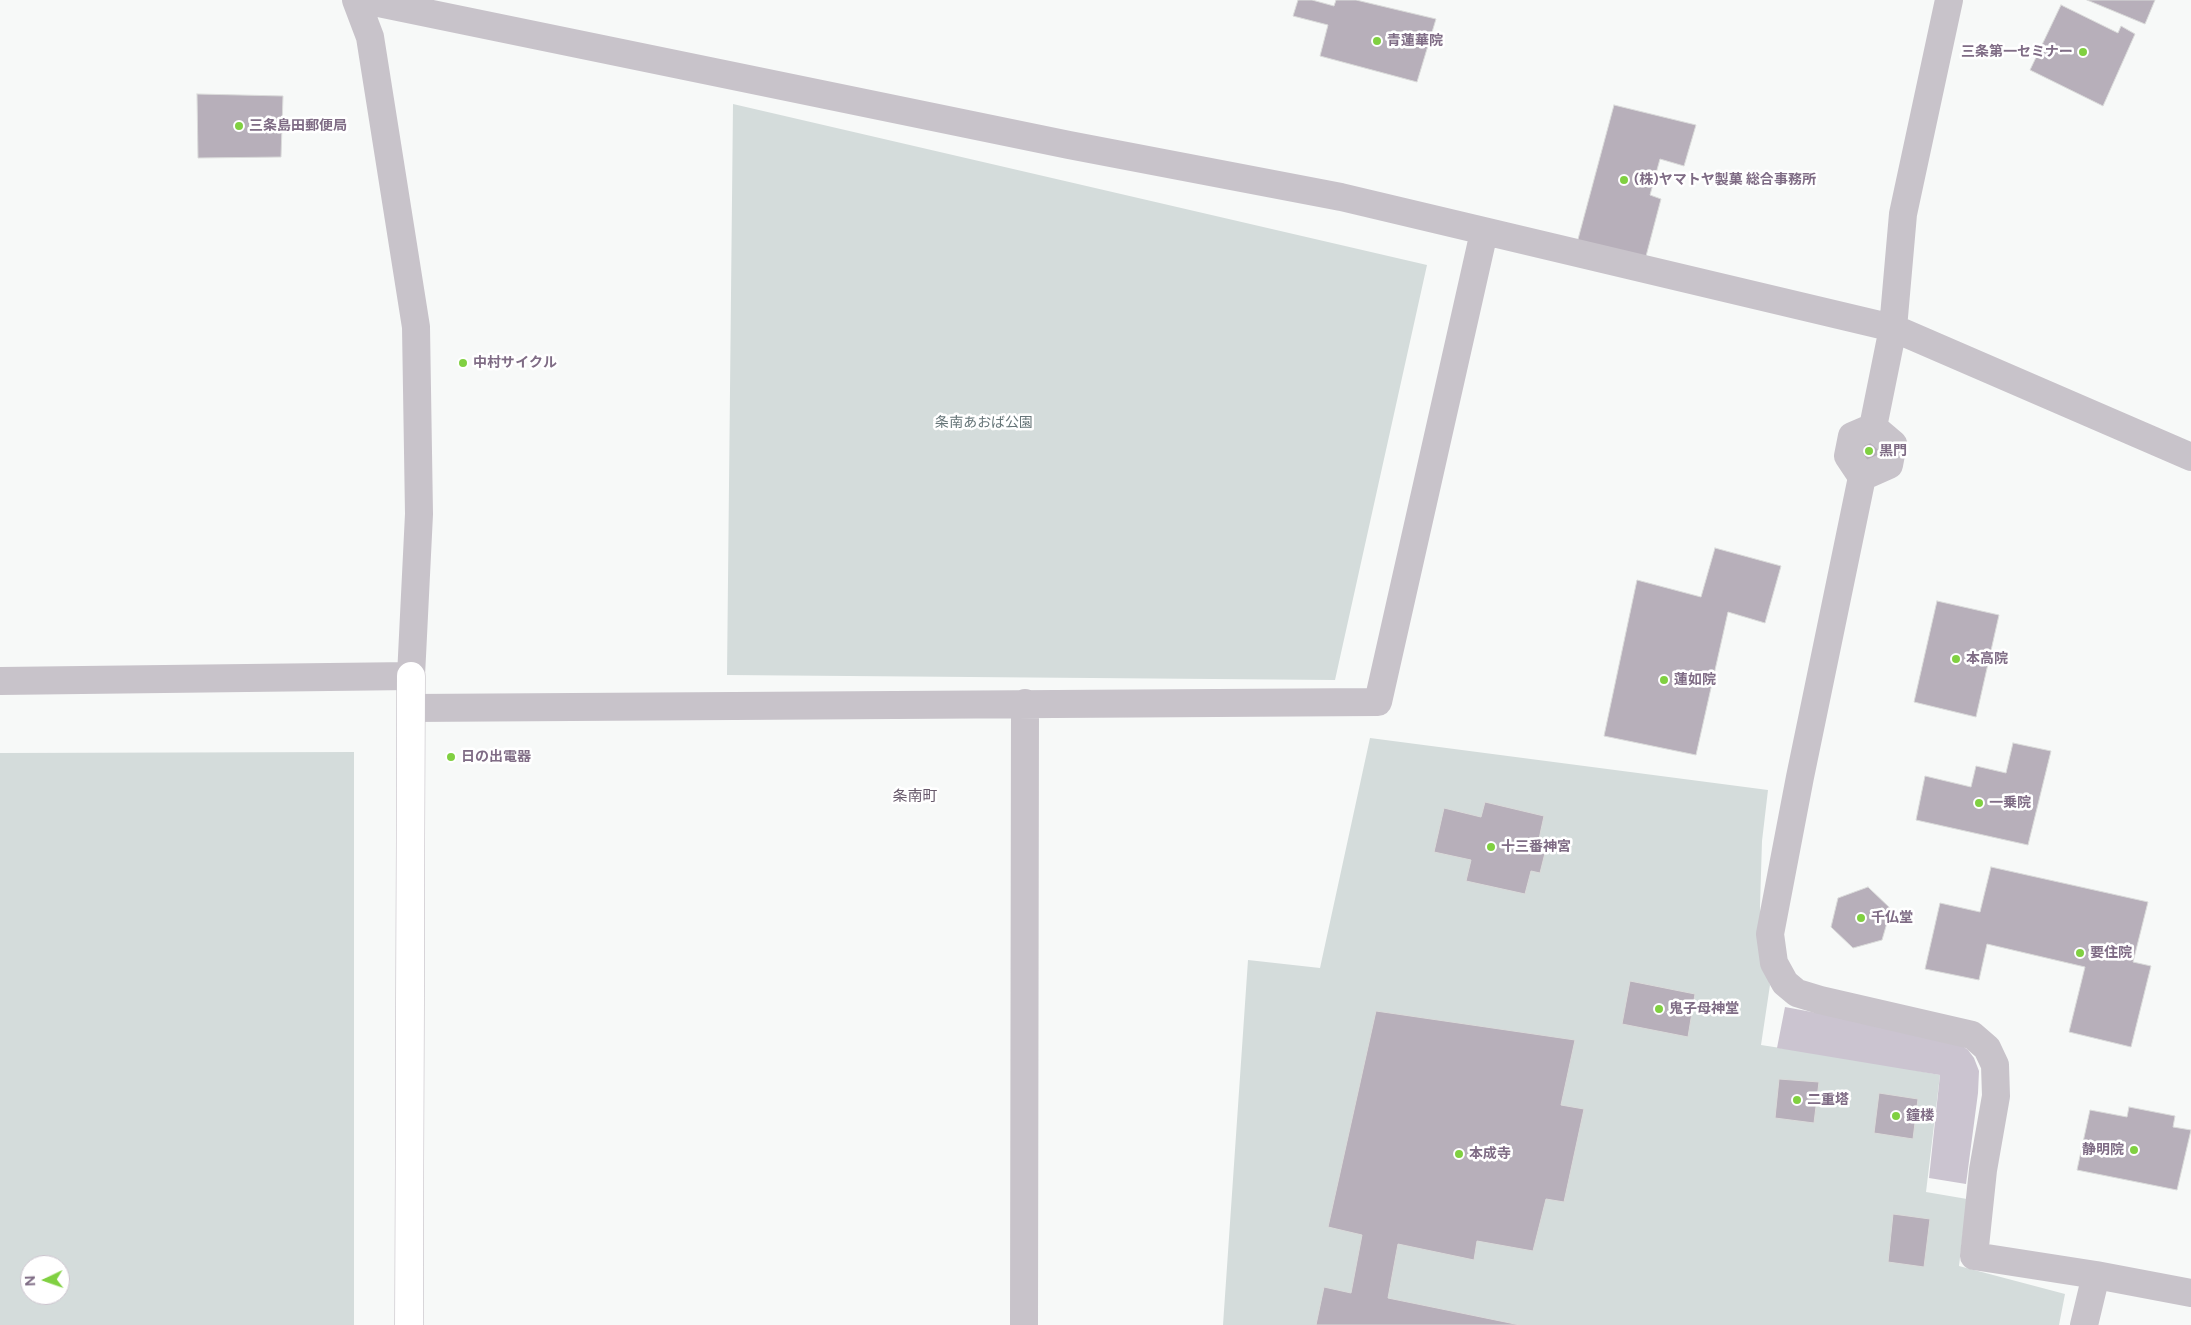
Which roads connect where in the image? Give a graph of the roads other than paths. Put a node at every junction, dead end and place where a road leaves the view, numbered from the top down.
1 (356, 0) edge
2 (364, 0) edge
3 (1949, 0) edge
4 (1484, 232) junction
5 (1893, 328) junction
6 (2191, 457) edge
7 (411, 676) junction
8 (0, 681) edge
9 (1025, 703) junction
10 (411, 708) junction
11 (2096, 1275) junction
12 (2191, 1293) edge
13 (409, 1325) edge
14 (1024, 1325) edge
15 (2084, 1325) edge

1 - 7 street
2 - 4 street
3 - 5 street
4 - 5 street
4 - 9 street
5 - 6 street
5 - 11 street
7 - 8 street
7 - 10 street
9 - 10 street
9 - 14 street
10 - 13 street
11 - 12 street
11 - 15 street

